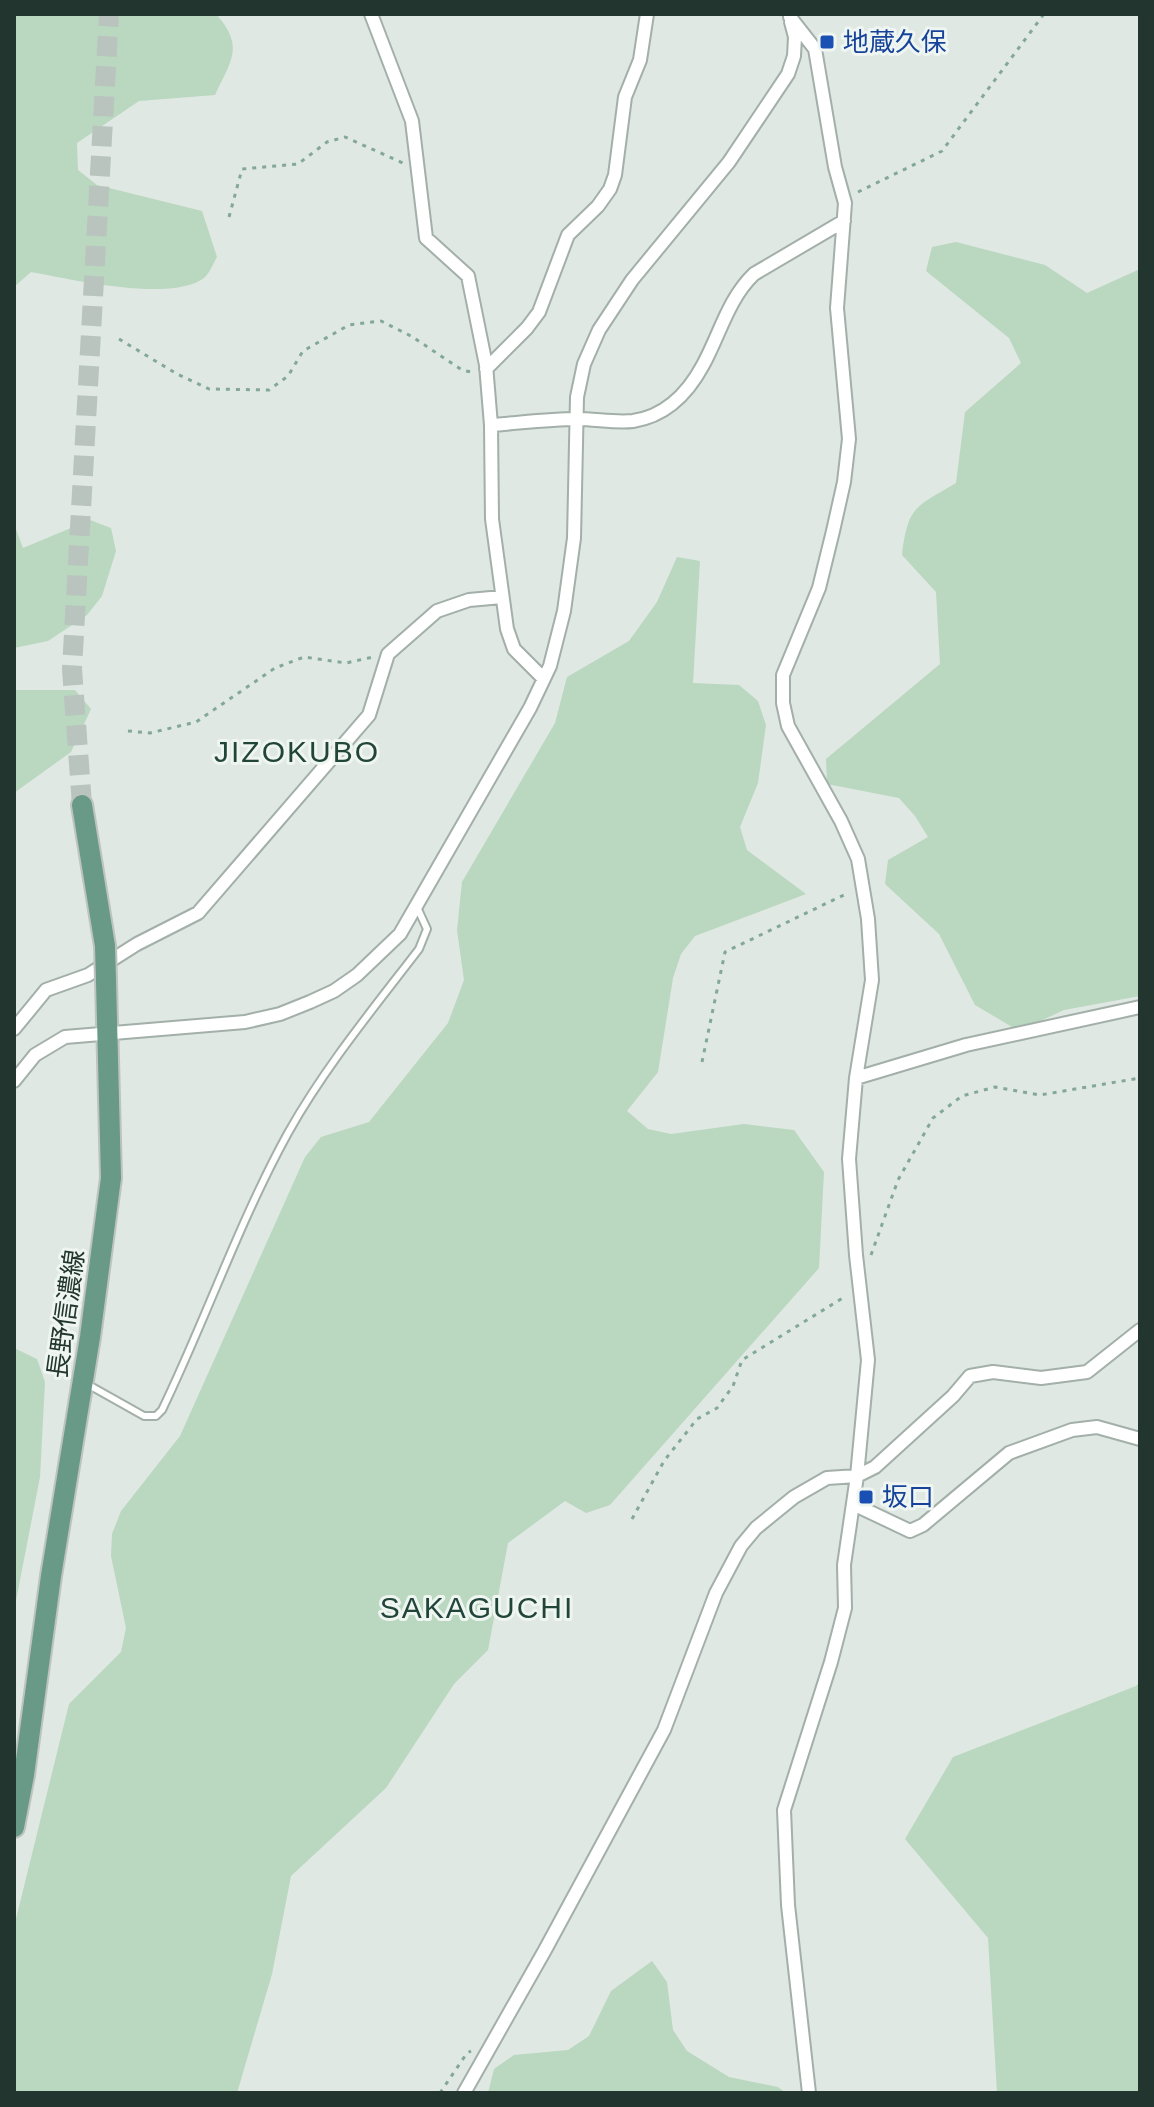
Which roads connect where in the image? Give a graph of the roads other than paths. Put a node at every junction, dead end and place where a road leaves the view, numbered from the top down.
1 (371, 14) edge
2 (647, 14) edge
3 (789, 16) edge
4 (844, 221) junction
5 (486, 372) junction
6 (577, 419) junction
7 (491, 425) junction
8 (502, 597) junction
9 (544, 679) junction
10 (82, 805) tunnel mouth
11 (416, 905) junction
12 (1140, 1007) edge
13 (14, 1029) edge
14 (108, 1034) junction
15 (856, 1078) junction
16 (14, 1081) edge
17 (1140, 1330) edge
18 (83, 1381) junction
19 (1140, 1439) edge
20 (857, 1476) junction
21 (853, 1504) junction
22 (14, 1827) edge
23 (464, 2093) edge
24 (809, 2093) edge

1 - 5 street
2 - 5 street
3 - 4 street
3 - 6 street
4 - 6 street
4 - 15 street
5 - 7 street
6 - 7 street
6 - 9 street
7 - 8 street
8 - 9 street
8 - 13 street
9 - 11 street
10 - 14 main road, 長野信濃線, bridge
11 - 14 street
11 - 18 lane
12 - 15 street
14 - 16 street
14 - 18 main road, 長野信濃線
15 - 20 street
17 - 20 street
18 - 22 main road, 長野信濃線
19 - 21 street
20 - 21 street
20 - 23 street
21 - 24 street

